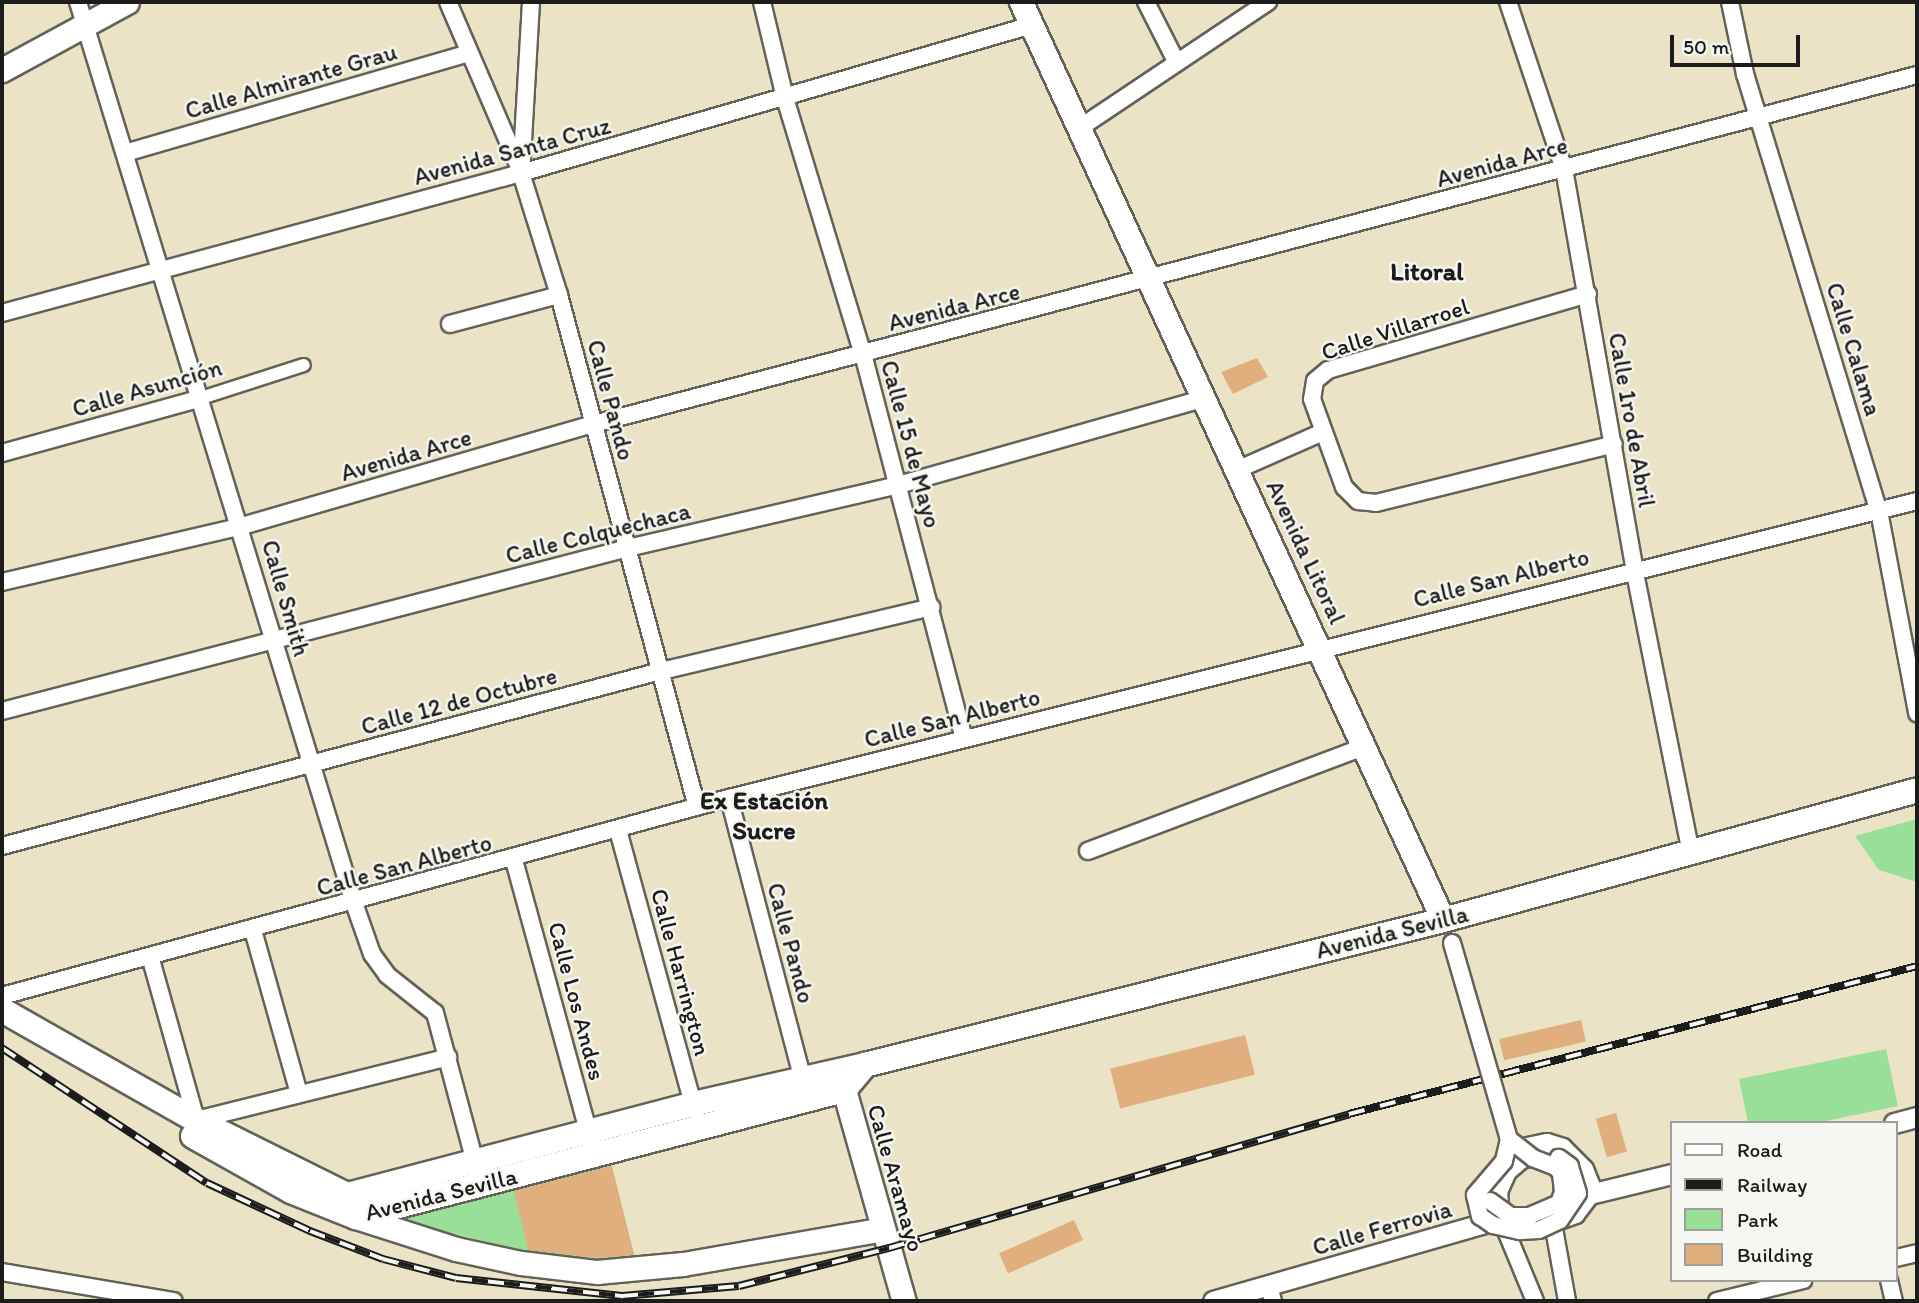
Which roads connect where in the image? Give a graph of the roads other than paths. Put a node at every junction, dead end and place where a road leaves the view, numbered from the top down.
1 (78, 2) edge
2 (127, 2) edge
3 (448, 2) edge
4 (531, 2) edge
5 (762, 2) edge
6 (1021, 2) edge
7 (1146, 2) edge
8 (1508, 2) edge
9 (1730, 2) edge
10 (1258, 5) edge
11 (1032, 25) junction
12 (86, 26) junction
13 (469, 53) junction
14 (1177, 63) junction
15 (2, 70) edge
16 (1917, 75) edge
17 (785, 98) junction
18 (1760, 116) junction
19 (1078, 129) junction
20 (125, 153) junction
21 (1564, 169) junction
22 (521, 173) junction
23 (163, 269) junction
24 (1152, 280) junction
25 (1588, 294) junction
26 (559, 295) junction
27 (2, 313) edge
28 (450, 324) dead end
29 (863, 354) junction
30 (304, 365) dead end
31 (1205, 398) junction
32 (198, 399) junction
33 (594, 424) junction
34 (1323, 432) junction
35 (1614, 444) junction
36 (2, 453) edge
37 (1239, 469) junction
38 (898, 485) junction
39 (1917, 500) edge
40 (1879, 511) junction
41 (242, 526) junction
42 (628, 548) junction
43 (1634, 568) junction
44 (2, 582) edge
45 (931, 607) junction
46 (274, 638) junction
47 (1321, 647) junction
48 (657, 672) junction
49 (2, 711) edge
50 (1917, 713) edge
51 (964, 738) junction
52 (1366, 746) junction
53 (314, 764) junction
54 (1917, 790) edge
55 (729, 798) junction
56 (697, 807) junction
57 (618, 830) junction
58 (2, 846) edge
59 (1088, 851) dead end
60 (1691, 852) junction
61 (514, 860) junction
62 (353, 900) junction
63 (1443, 920) junction
64 (253, 930) junction
65 (150, 956) junction
66 (2, 996) edge
67 (2, 1010) edge
68 (2, 1025) edge
69 (448, 1057) junction
70 (841, 1079) junction
71 (805, 1088) junction
72 (299, 1094) junction
73 (697, 1115) junction
74 (1917, 1117) edge
75 (196, 1120) junction
76 (1898, 1122) edge
77 (1509, 1139) junction
78 (592, 1143) junction
79 (478, 1173) junction
80 (1671, 1174) edge
81 (1594, 1191) junction
82 (356, 1217) junction
83 (1553, 1223) junction
84 (1504, 1227) junction
85 (883, 1229) junction
86 (1917, 1253) edge
87 (1898, 1258) edge
88 (2, 1272) edge
89 (1796, 1282) edge
90 (1889, 1282) edge
91 (1271, 1294) edge
92 (174, 1301) edge
93 (904, 1301) edge
94 (1213, 1301) edge
95 (1535, 1301) edge
96 (1567, 1301) edge
97 (1717, 1301) edge
98 (1894, 1301) edge

1 - 12 street, Calle Smith
2 - 12 main road
3 - 13 street
4 - 22 street, Calle Pando
5 - 17 street, Calle 15 de Mayo
6 - 11 main road, Avenida Litoral
7 - 14 street
8 - 21 street, Calle 1ro de Abril
9 - 18 street, Calle Calama
10 - 14 street
11 - 17 street, Avenida Santa Cruz
11 - 19 main road, Avenida Litoral
12 - 15 main road
12 - 20 street, Calle Smith
13 - 20 street, Calle Almirante Grau
13 - 22 street
14 - 19 street
16 - 18 street, Avenida Arce
17 - 22 street, Avenida Santa Cruz
17 - 29 street, Calle 15 de Mayo
18 - 21 street, Avenida Arce
18 - 40 street, Calle Calama
19 - 24 main road, Avenida Litoral
20 - 23 street, Calle Smith
21 - 24 street, Avenida Arce
21 - 25 street, Calle 1ro de Abril
22 - 23 street, Avenida Santa Cruz
22 - 26 street, Calle Pando
23 - 27 street, Avenida Santa Cruz
23 - 32 street, Calle Smith
24 - 29 street, Avenida Arce
24 - 31 main road, Avenida Litoral
25 - 34 street, Calle Villarroel
25 - 35 street, Calle 1ro de Abril
26 - 28 street
26 - 33 street, Calle Pando
29 - 33 street, Avenida Arce
29 - 38 street, Calle 15 de Mayo
30 - 32 street, Calle Asunción
31 - 37 main road, Avenida Litoral
31 - 38 street, Calle Colquechaca
32 - 36 street, Calle Asunción
32 - 41 street, Calle Smith
33 - 41 street, Avenida Arce
33 - 42 street, Calle Pando
34 - 35 street, Calle Villarroel
34 - 37 street
35 - 43 street, Calle 1ro de Abril
37 - 47 main road, Avenida Litoral
38 - 42 street, Calle Colquechaca
38 - 45 street, Calle 15 de Mayo
39 - 40 street, Calle San Alberto
40 - 43 street, Calle San Alberto
40 - 50 street, Calle Calama
41 - 44 street, Avenida Arce
41 - 46 street, Calle Smith
42 - 46 street, Calle Colquechaca
42 - 48 street, Calle Pando
43 - 47 street, Calle San Alberto
43 - 60 street, Calle 1ro de Abril
45 - 48 street, Calle 12 de Octubre
45 - 51 street, Calle 15 de Mayo
46 - 49 street, Calle Colquechaca
46 - 53 street, Calle Smith
47 - 51 street, Calle San Alberto
47 - 52 main road, Avenida Litoral
48 - 53 street, Calle 12 de Octubre
48 - 56 street, Calle Pando
51 - 55 street, Calle San Alberto
52 - 59 street
52 - 63 main road, Avenida Litoral
53 - 58 street, Calle 12 de Octubre
53 - 62 street, Calle Smith
54 - 60 main road, Avenida Sevilla
55 - 56 street, Calle San Alberto
55 - 71 street, Calle Pando
56 - 57 street, Calle San Alberto
57 - 61 street, Calle San Alberto
57 - 73 street, Calle Harrington
60 - 63 main road, Avenida Sevilla
61 - 62 street, Calle San Alberto
61 - 78 street, Calle Los Andes
62 - 64 street, Calle San Alberto
62 - 69 street, Calle Smith
63 - 70 main road, Avenida Sevilla
63 - 77 street, Avenida Litoral, bridge
64 - 65 street, Calle San Alberto
64 - 72 street
65 - 66 street, Calle San Alberto
65 - 75 street
67 - 75 main road, Avenida Sevilla
68 - 82 main road, Avenida Sevilla
69 - 72 street
69 - 79 street, Calle Smith
70 - 71 main road, Avenida Sevilla
70 - 85 main road, Calle Aramayo
71 - 73 main road, Avenida Sevilla
72 - 75 street
73 - 78 main road, Avenida Sevilla
74 - 76 street
75 - 79 main road, Avenida Sevilla
77 - 81 street, bridge
77 - 84 street, bridge
78 - 79 main road, Avenida Sevilla
79 - 82 main road, Avenida Sevilla
80 - 81 street, Calle Ferrovia
81 - 83 street
81 - 84 street, Calle Ferrovia
82 - 85 main road
83 - 84 street
83 - 96 street
84 - 91 street, Calle Ferrovia
84 - 95 street
85 - 93 main road, Calle Aramayo
86 - 87 street
88 - 92 street
89 - 97 street
90 - 98 street
91 - 94 street, Calle Ferrovia

